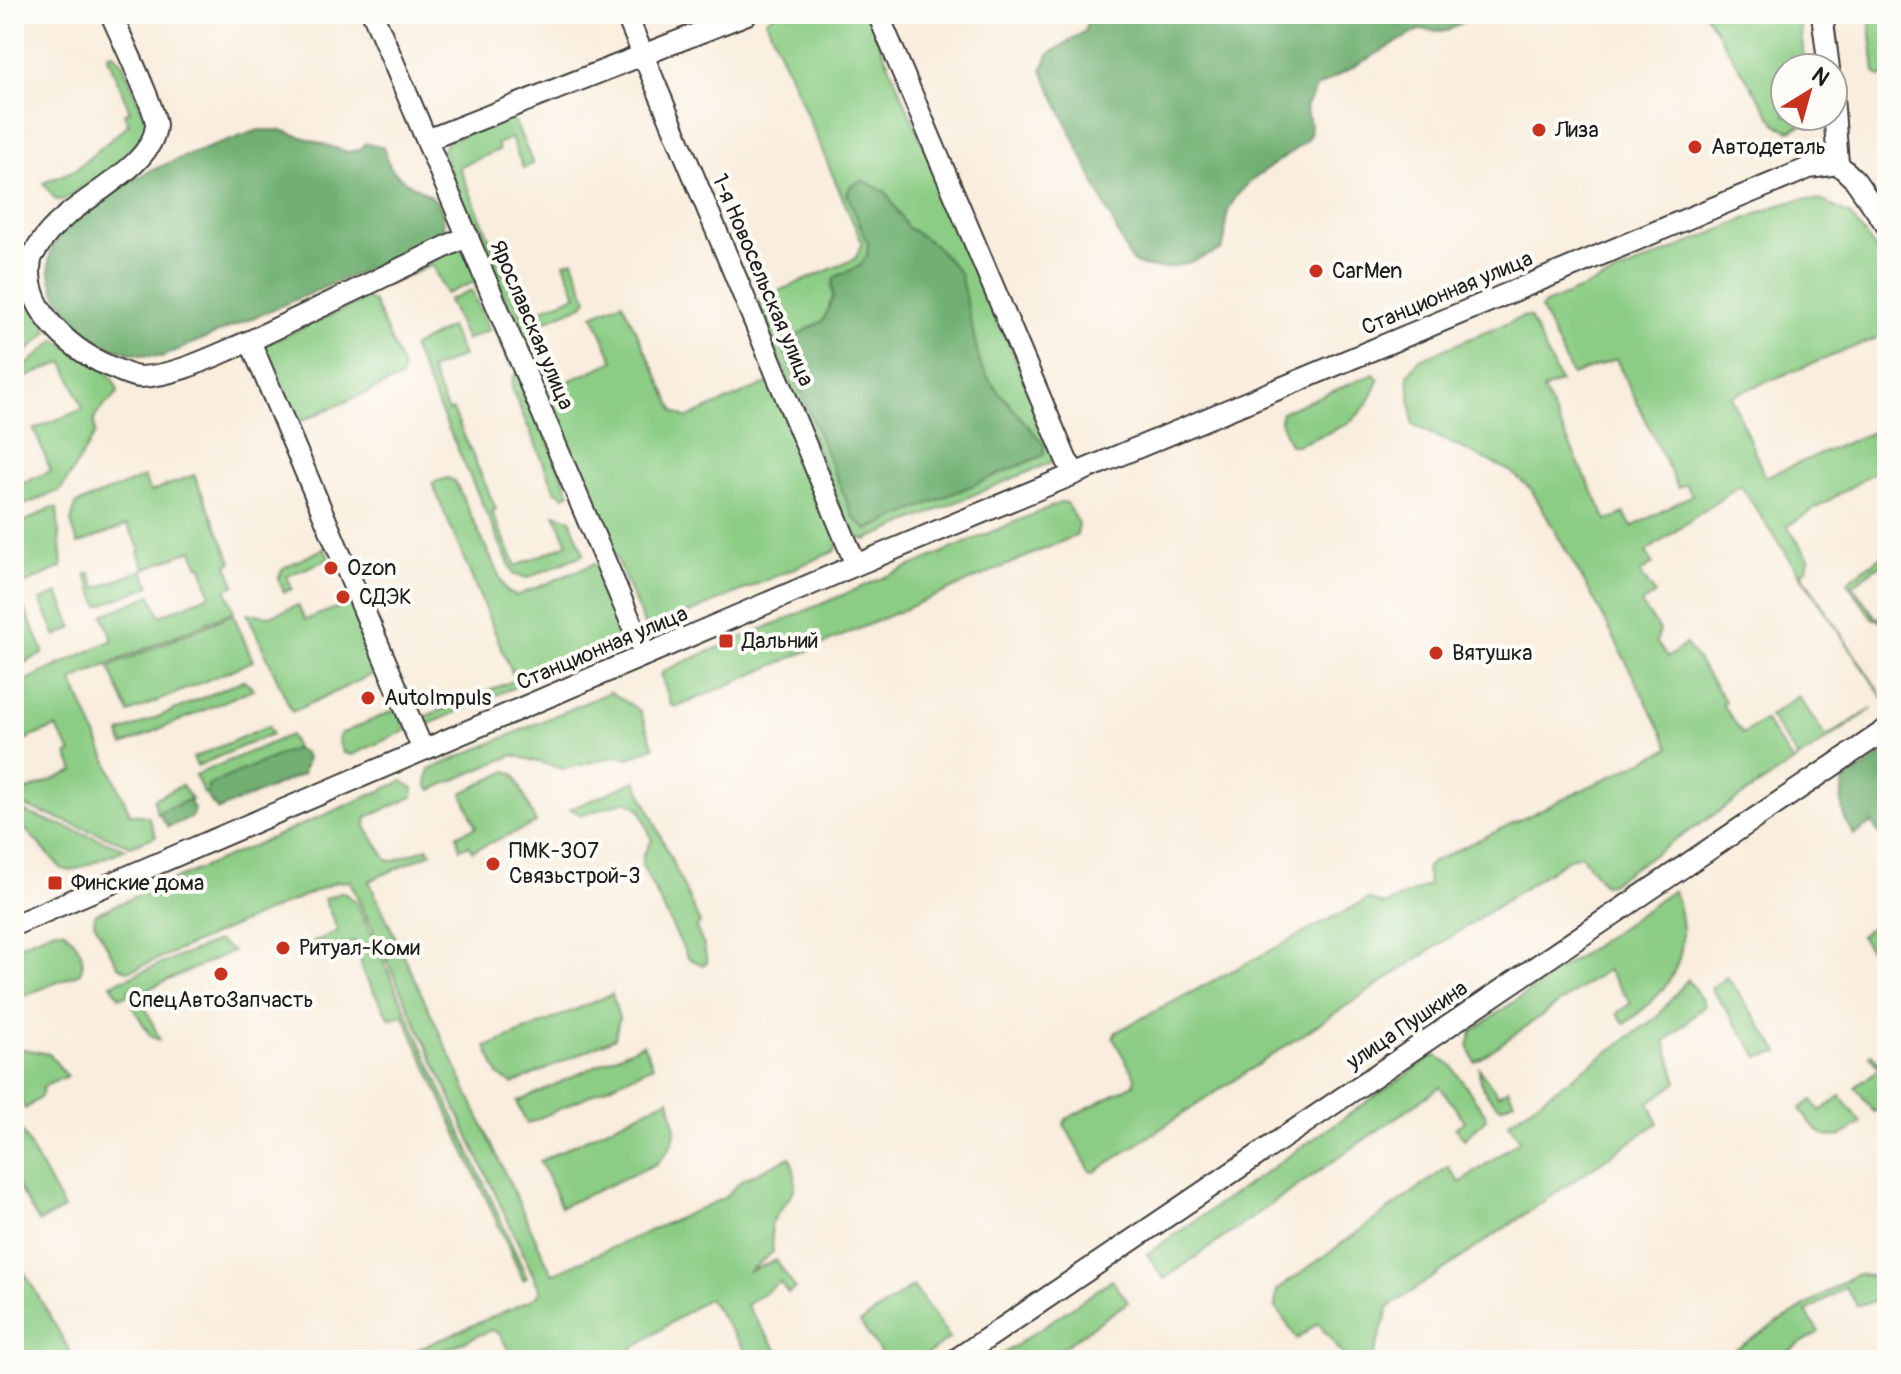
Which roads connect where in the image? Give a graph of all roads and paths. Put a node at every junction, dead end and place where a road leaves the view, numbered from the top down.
1 (111, 14) edge
2 (373, 14) edge
3 (626, 14) edge
4 (747, 14) edge
5 (878, 14) edge
6 (1822, 14) edge
7 (1827, 52) edge
8 (643, 55) junction
9 (1836, 132) edge
10 (427, 140) junction
11 (1838, 164) junction
12 (1887, 226) edge
13 (468, 236) junction
14 (250, 341) junction
15 (1076, 473) junction
16 (856, 565) junction
17 (645, 655) junction
18 (1887, 729) edge
19 (423, 750) junction
20 (14, 925) edge
21 (955, 1360) edge

1 - 14 street
2 - 10 street, Ярославская улица
3 - 8 street, 1-я Новосельская улица
4 - 8 street
5 - 15 street
6 - 7 street
8 - 10 street
8 - 16 street, 1-я Новосельская улица
9 - 11 street
10 - 13 street, Ярославская улица
11 - 12 street
11 - 15 street, Станционная улица
13 - 14 street
13 - 17 street, Ярославская улица
14 - 19 street
15 - 16 street, Станционная улица
16 - 17 street, Станционная улица
17 - 19 street, Станционная улица
18 - 21 street, улица Пушкина
19 - 20 street, Станционная улица

